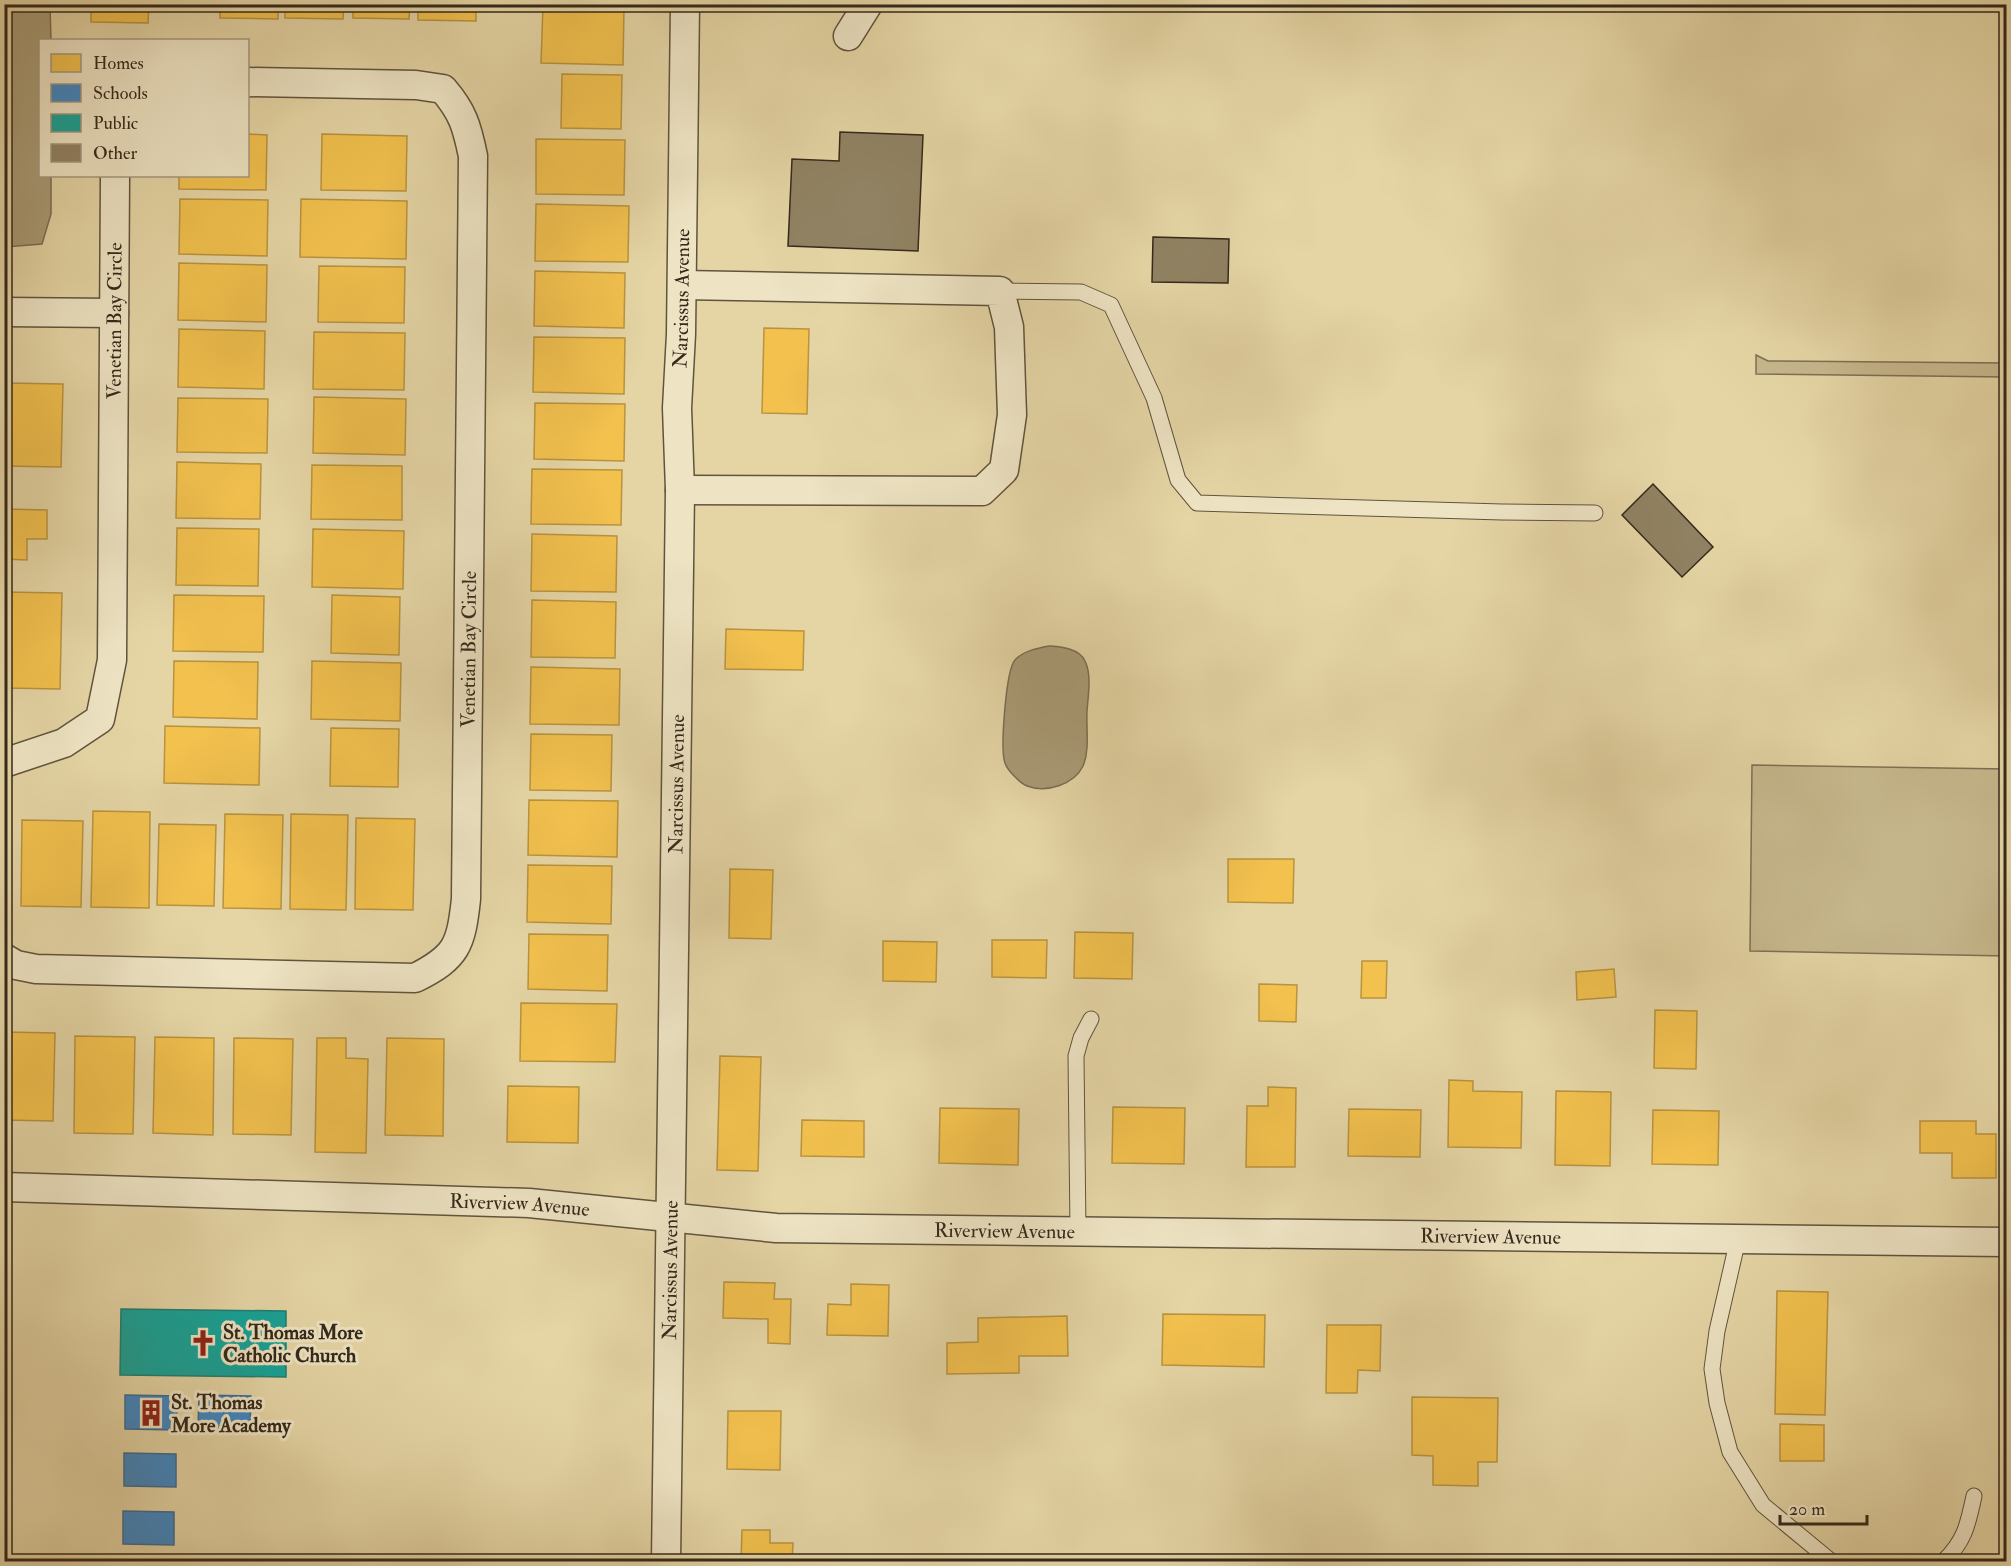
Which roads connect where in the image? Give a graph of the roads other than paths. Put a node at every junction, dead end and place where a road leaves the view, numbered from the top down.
1 (685, 4) edge
2 (868, 4) edge
3 (848, 36) dead end
4 (249, 82) edge
5 (115, 177) edge
6 (682, 285) junction
7 (1000, 291) junction
8 (4, 312) edge
9 (114, 313) junction
10 (680, 490) junction
11 (1595, 513) dead end
12 (4, 763) edge
13 (4, 958) edge
14 (1091, 1019) dead end
15 (4, 1187) edge
16 (669, 1217) junction
17 (1078, 1232) junction
18 (1738, 1239) junction
19 (2007, 1242) edge
20 (1974, 1496) dead end
21 (666, 1562) edge
22 (1833, 1562) edge
23 (1943, 1562) edge

1 - 6 street, Narcissus Avenue
2 - 3 street
4 - 13 street, Venetian Bay Circle
5 - 9 street, Venetian Bay Circle
6 - 7 street
6 - 10 street, Narcissus Avenue
7 - 10 street
7 - 11 lane
8 - 9 street
9 - 12 street, Venetian Bay Circle
10 - 16 street, Narcissus Avenue
14 - 17 lane
15 - 16 street, Riverview Avenue
16 - 17 street, Riverview Avenue
16 - 21 street, Narcissus Avenue
17 - 18 street, Riverview Avenue
18 - 19 street, Riverview Avenue
18 - 22 lane
20 - 23 lane

